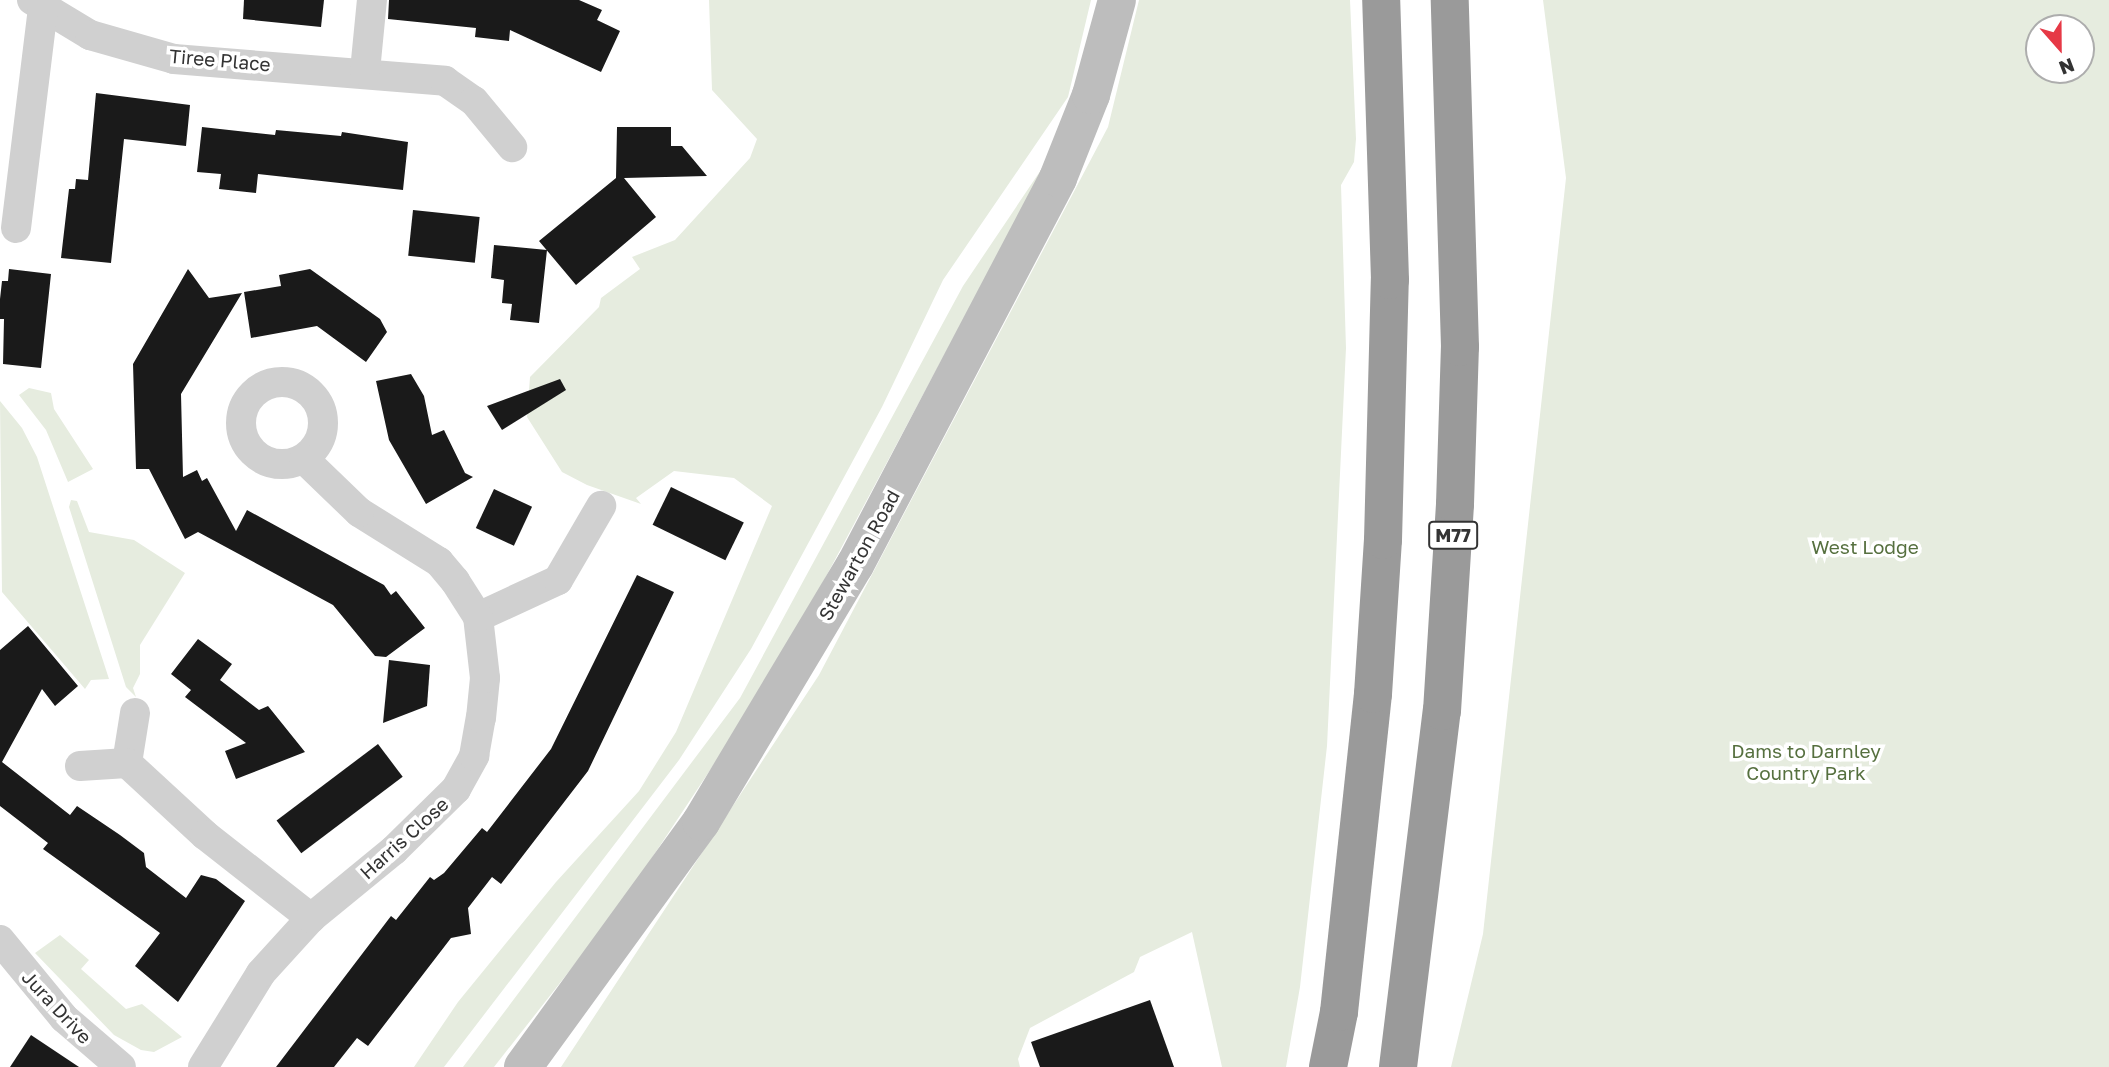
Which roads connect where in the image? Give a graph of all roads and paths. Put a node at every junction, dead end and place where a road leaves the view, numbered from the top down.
1 (372, 0) edge
2 (1117, 0) edge
3 (1381, 0) edge
4 (1450, 0) edge
5 (37, 5) edge
6 (365, 71) junction
7 (512, 147) dead end
8 (11, 174) edge
9 (16, 228) dead end
10 (304, 459) dead end
11 (601, 506) dead end
12 (478, 617) junction
13 (135, 713) dead end
14 (127, 763) junction
15 (80, 766) dead end
16 (311, 918) junction
17 (4, 957) edge
18 (121, 1067) edge
19 (203, 1067) edge
20 (523, 1067) edge
21 (1328, 1067) edge
22 (1398, 1067) edge

1 - 6 street
2 - 20 main road, Stewarton Road
3 - 21 highway
4 - 22 highway, M77
5 - 6 street, Tiree Place
5 - 8 street, Tiree Place
6 - 7 street, Tiree Place
8 - 9 street, Tiree Place
10 - 12 street, Harris Close
11 - 12 street
12 - 16 street, Harris Close
13 - 14 street
14 - 15 street
14 - 16 street
16 - 19 street, Harris Close
17 - 18 street, Jura Drive

